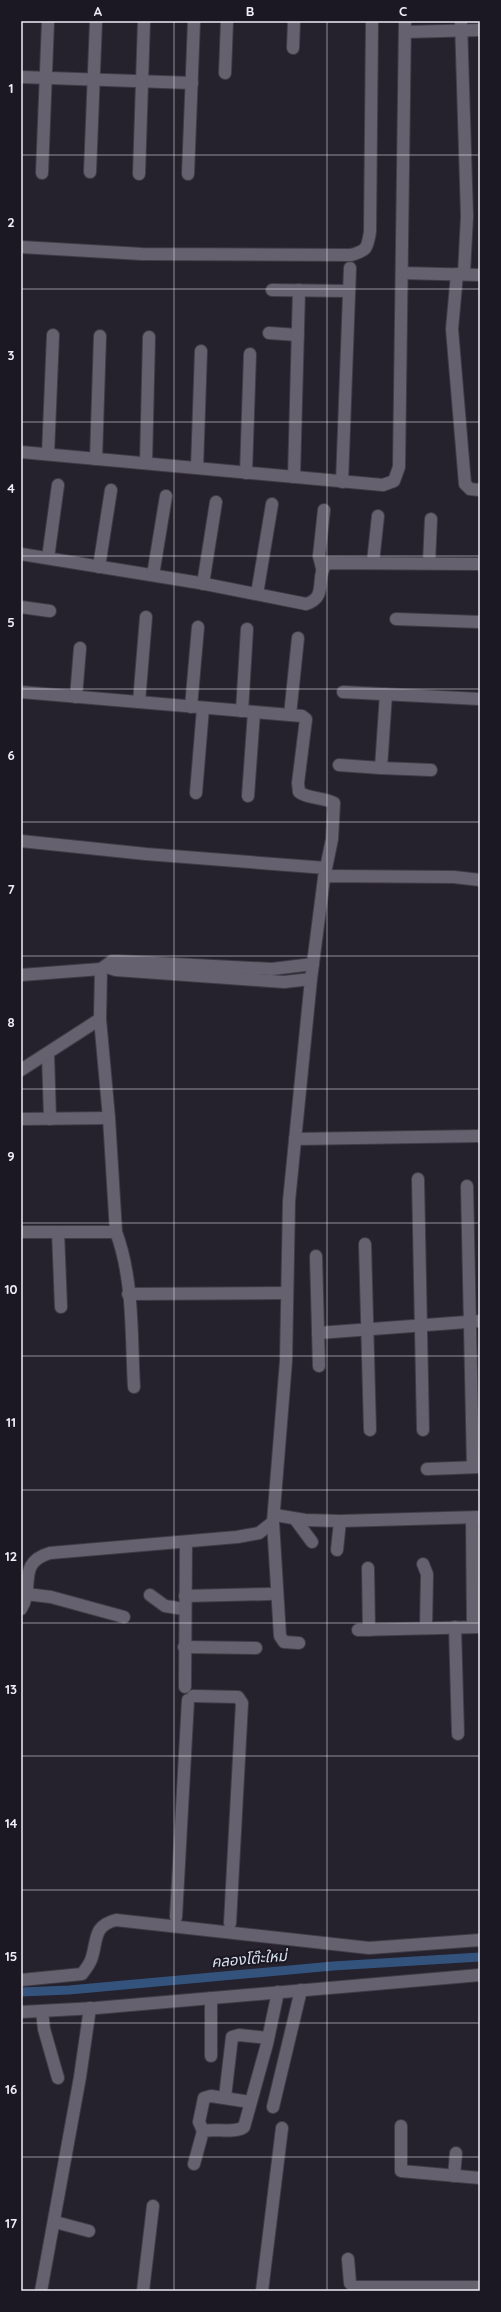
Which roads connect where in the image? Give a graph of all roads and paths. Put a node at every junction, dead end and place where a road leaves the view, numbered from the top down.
1 (48, 21) edge
2 (96, 21) edge
3 (144, 21) edge
4 (194, 21) edge
5 (227, 21) edge
6 (294, 21) edge
7 (372, 21) edge
8 (461, 26) edge
9 (405, 27) edge
10 (480, 30) edge
11 (293, 48) dead end
12 (225, 73) dead end
13 (21, 77) edge
14 (46, 79) junction
15 (94, 79) junction
16 (142, 82) junction
17 (192, 83) junction
18 (90, 172) dead end
19 (42, 173) dead end
20 (138, 174) dead end
21 (188, 174) dead end
22 (21, 246) edge
23 (350, 268) dead end
24 (402, 273) junction
25 (461, 274) junction
26 (480, 275) edge
27 (272, 290) dead end
28 (298, 290) junction
29 (349, 291) junction
30 (269, 334) dead end
31 (53, 335) dead end
32 (298, 335) junction
33 (100, 336) dead end
34 (149, 337) dead end
35 (201, 351) dead end
36 (250, 354) dead end
37 (21, 452) edge
38 (48, 454) junction
39 (96, 459) junction
40 (146, 463) junction
41 (197, 468) junction
42 (246, 473) junction
43 (294, 477) junction
44 (342, 482) junction
45 (58, 485) dead end
46 (111, 490) dead end
47 (480, 490) edge
48 (166, 496) dead end
49 (216, 502) dead end
50 (272, 504) dead end
51 (324, 510) dead end
52 (378, 516) dead end
53 (431, 519) dead end
54 (21, 554) edge
55 (48, 558) junction
56 (373, 562) junction
57 (429, 563) junction
58 (480, 564) edge
59 (99, 566) junction
60 (322, 568) junction
61 (153, 575) junction
62 (203, 584) junction
63 (257, 594) junction
64 (21, 607) edge
65 (50, 611) dead end
66 (146, 617) dead end
67 (396, 619) dead end
68 (480, 622) edge
69 (198, 627) dead end
70 (247, 629) dead end
71 (298, 638) dead end
72 (80, 648) dead end
73 (21, 692) edge
74 (343, 692) dead end
75 (386, 694) junction
76 (76, 697) junction
77 (480, 699) edge
78 (139, 702) junction
79 (191, 707) junction
80 (203, 708) junction
81 (248, 711) junction
82 (290, 715) junction
83 (339, 765) dead end
84 (380, 768) junction
85 (431, 770) dead end
86 (196, 793) dead end
87 (248, 796) dead end
88 (21, 841) edge
89 (325, 873) junction
90 (480, 880) edge
91 (313, 964) junction
92 (103, 968) junction
93 (21, 975) edge
94 (311, 979) junction
95 (100, 1019) junction
96 (48, 1054) junction
97 (21, 1070) edge
98 (109, 1118) junction
99 (21, 1119) edge
100 (50, 1119) junction
101 (480, 1136) edge
102 (295, 1139) junction
103 (418, 1179) dead end
104 (467, 1186) dead end
105 (21, 1232) edge
106 (58, 1232) junction
107 (116, 1232) junction
108 (365, 1244) dead end
109 (316, 1256) dead end
110 (286, 1293) junction
111 (128, 1294) junction
112 (61, 1307) dead end
113 (475, 1321) edge
114 (420, 1325) junction
115 (366, 1328) junction
116 (318, 1332) junction
117 (319, 1366) dead end
118 (134, 1387) dead end
119 (370, 1430) dead end
120 (423, 1430) dead end
121 (477, 1467) edge
122 (427, 1469) dead end
123 (476, 1518) edge
124 (274, 1519) junction
125 (294, 1519) junction
126 (340, 1522) junction
127 (186, 1542) junction
128 (312, 1542) dead end
129 (337, 1550) dead end
130 (422, 1564) dead end
131 (368, 1568) dead end
132 (26, 1594) junction
133 (270, 1594) dead end
134 (150, 1595) dead end
135 (185, 1596) junction
136 (21, 1608) edge
137 (184, 1609) junction
138 (124, 1617) dead end
139 (455, 1627) junction
140 (476, 1627) edge
141 (426, 1628) junction
142 (299, 1643) dead end
143 (184, 1647) junction
144 (256, 1648) dead end
145 (189, 1694) junction
146 (458, 1734) dead end
147 (176, 1917) dead end
148 (230, 1923) dead end
149 (480, 1940) edge
150 (480, 1975) edge
151 (21, 1980) edge
152 (301, 1990) junction
153 (278, 1992) junction
154 (211, 1998) junction
155 (90, 2008) junction
156 (42, 2011) junction
157 (21, 2012) edge
158 (268, 2038) junction
159 (211, 2056) dead end
160 (58, 2078) dead end
161 (225, 2097) junction
162 (250, 2102) junction
163 (273, 2107) dead end
164 (401, 2126) dead end
165 (282, 2128) dead end
166 (203, 2131) junction
167 (456, 2153) dead end
168 (194, 2164) dead end
169 (454, 2176) junction
170 (480, 2178) edge
171 (153, 2206) dead end
172 (55, 2222) junction
173 (89, 2231) dead end
174 (348, 2259) dead end
175 (480, 2287) edge
176 (350, 2289) edge
177 (41, 2291) edge
178 (143, 2291) edge
179 (262, 2291) edge

1 - 14 street
2 - 15 street
3 - 16 street
4 - 17 street
5 - 12 street
6 - 11 street
7 - 22 street
8 - 9 street
8 - 10 street
8 - 25 street
9 - 24 street
13 - 14 street
14 - 15 street
14 - 19 street
15 - 16 street
15 - 18 street
16 - 17 street
16 - 20 street
17 - 21 street
23 - 29 street
24 - 25 street
24 - 44 street
25 - 26 street
25 - 47 street
27 - 28 street
28 - 29 street
28 - 32 street
29 - 44 street
30 - 32 street
31 - 38 street
32 - 43 street
33 - 39 street
34 - 40 street
35 - 41 street
36 - 42 street
37 - 38 street
38 - 39 street
39 - 40 street
40 - 41 street
41 - 42 street
42 - 43 street
43 - 44 street
45 - 55 street
46 - 59 street
48 - 61 street
49 - 62 street
50 - 63 street
51 - 60 street
52 - 56 street
53 - 57 street
54 - 55 street
55 - 59 street
56 - 57 street
56 - 60 street
57 - 58 street
59 - 61 street
60 - 63 street
61 - 62 street
62 - 63 street
64 - 65 street
66 - 78 street
67 - 68 street
69 - 79 street
70 - 81 street
71 - 82 street
72 - 76 street
73 - 76 street
74 - 75 street
75 - 77 street
75 - 84 street
76 - 78 street
78 - 79 street
79 - 80 street
80 - 81 street
80 - 86 street
81 - 82 street
81 - 87 street
82 - 89 street
83 - 84 street
84 - 85 street
88 - 89 street
89 - 90 street
89 - 91 street
91 - 92 street
91 - 94 street
92 - 93 street
92 - 94 street
92 - 95 street
94 - 102 street
95 - 96 street
95 - 98 street
96 - 97 street
96 - 100 street
98 - 100 street
98 - 107 street
99 - 100 street
101 - 102 street
102 - 110 street
103 - 114 street
104 - 113 street
105 - 106 street
106 - 107 street
106 - 112 street
107 - 111 street
108 - 115 street
109 - 116 street
110 - 111 street
110 - 124 street
111 - 118 street
113 - 114 street
113 - 121 street
114 - 115 street
114 - 120 street
115 - 116 street
115 - 119 street
116 - 117 street
121 - 122 street
123 - 126 street
123 - 140 street
124 - 125 street
124 - 127 street
124 - 142 street
125 - 126 street
125 - 128 street
126 - 129 street
127 - 132 street
127 - 135 street
130 - 141 street
131 - 141 street
132 - 136 street
132 - 138 street
133 - 135 street
134 - 137 street
135 - 137 street
137 - 143 street
139 - 140 street
139 - 141 street
139 - 146 street
143 - 144 street
143 - 145 street
145 - 147 street
145 - 148 street
149 - 151 street
150 - 152 street
152 - 153 street
152 - 163 street
153 - 154 street
153 - 158 street
154 - 155 street
154 - 159 street
155 - 156 street
155 - 172 street
156 - 157 street
156 - 160 street
158 - 161 street
158 - 162 street
161 - 162 street
161 - 166 street
162 - 166 street
164 - 169 street
165 - 179 street
166 - 168 street
167 - 169 street
169 - 170 street
171 - 178 street
172 - 173 street
172 - 177 street
174 - 176 street
175 - 176 street

